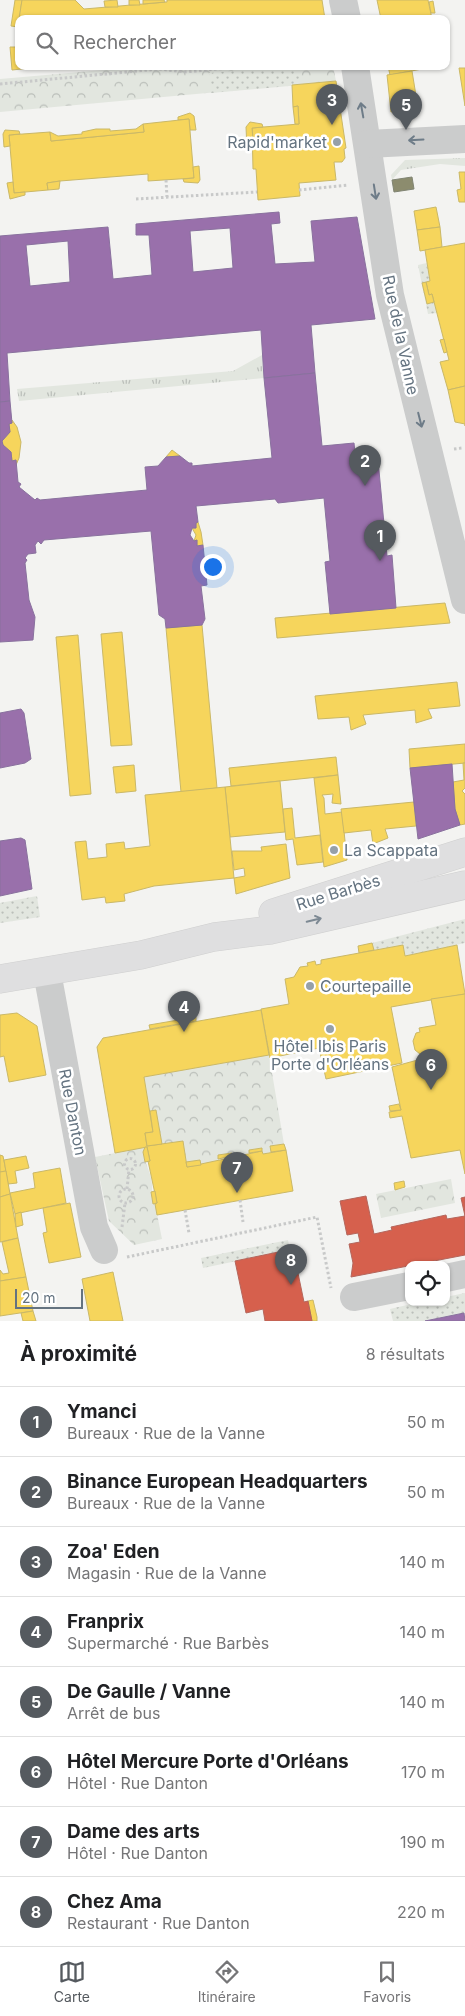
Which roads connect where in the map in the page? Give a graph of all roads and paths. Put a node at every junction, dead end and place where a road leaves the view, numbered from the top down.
1 (344, 0) edge
2 (346, 15) edge
3 (148, 70) edge
4 (168, 70) edge
5 (207, 70) edge
6 (356, 70) edge
7 (0, 84) edge
8 (465, 139) edge
9 (368, 144) junction
10 (166, 180) dead end
11 (356, 184) dead end
12 (299, 190) dead end
13 (258, 192) dead end
14 (167, 197) junction
15 (136, 199) dead end
16 (465, 600) edge
17 (465, 852) edge
18 (465, 885) edge
19 (214, 937) junction
20 (47, 972) junction
21 (0, 980) edge
22 (129, 1169) dead end
23 (126, 1189) junction
24 (240, 1200) dead end
25 (125, 1203) junction
26 (185, 1210) dead end
27 (243, 1222) dead end
28 (189, 1233) dead end
29 (117, 1247) junction
30 (465, 1274) edge
31 (450, 1277) edge
32 (405, 1287) edge
33 (344, 1297) joint

1 - 2 street
3 - 7 path
4 - 5 path
9 -> 6 street, Rue de la Vanne
8 -> 9 street
9 -> 16 street, Rue de la Vanne
10 - 14 path
11 - 12 path
13 - 14 path
14 - 15 path
17 - 19 main road, Rue Barbès
19 -> 18 main road, Rue Barbès
19 - 20 main road, Rue Barbès
20 - 21 main road, Rue Barbès
20 - 29 street, Rue Danton
22 - 23 path
23 - 25 path
23 - 25 path
24 - 27 path
25 - 29 path
26 - 28 path
29 - 33 path
30 - 31 street
32 - 33 street

